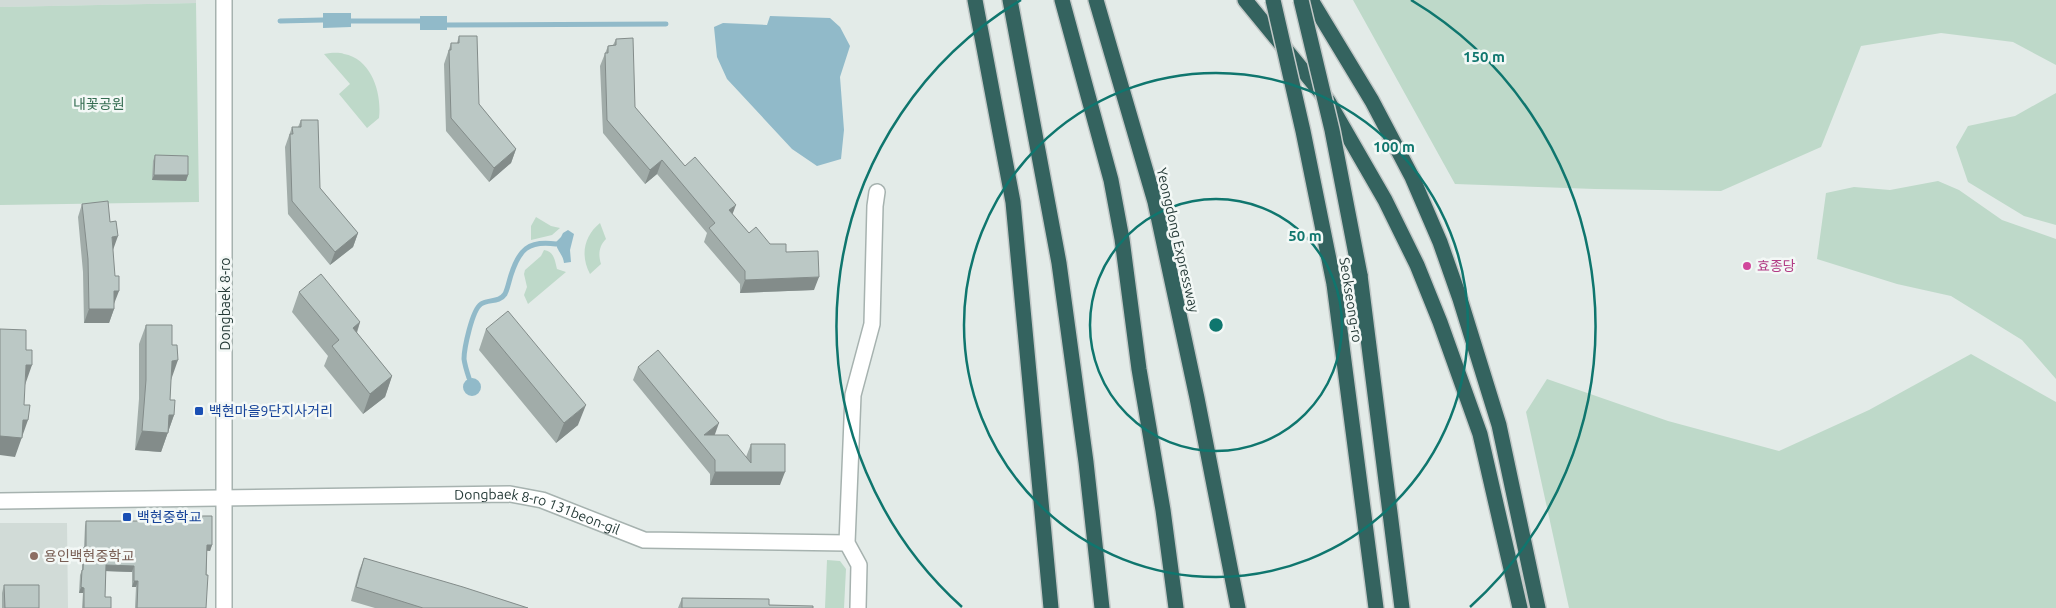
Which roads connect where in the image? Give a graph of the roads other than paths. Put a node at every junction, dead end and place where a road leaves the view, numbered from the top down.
1 (224, 0) edge
2 (976, 0) edge
3 (1010, 0) edge
4 (1062, 0) edge
5 (1096, 0) edge
6 (1245, 0) edge
7 (1273, 0) edge
8 (1301, 0) edge
9 (1312, 0) edge
10 (877, 192) dead end
11 (225, 496) junction
12 (0, 501) edge
13 (847, 543) junction
14 (224, 608) edge
15 (858, 608) edge
16 (1051, 608) edge
17 (1102, 608) edge
18 (1176, 608) edge
19 (1238, 608) edge
20 (1376, 608) edge
21 (1402, 608) edge
22 (1520, 608) edge
23 (1538, 608) edge

1 - 11 street, Dongbaek 8-ro
2 - 16 highway
3 - 17 highway
4 - 18 highway
5 - 19 highway, Yeongdong Expressway
6 - 22 highway
7 - 20 highway, Seokseong-ro, bridge
8 - 21 highway, bridge
9 - 23 highway
10 - 13 street
11 - 12 street, Dongbaek 8-ro 131beon-gil
11 - 13 street, Dongbaek 8-ro 131beon-gil
11 - 14 street, Dongbaek 8-ro
13 - 15 street

